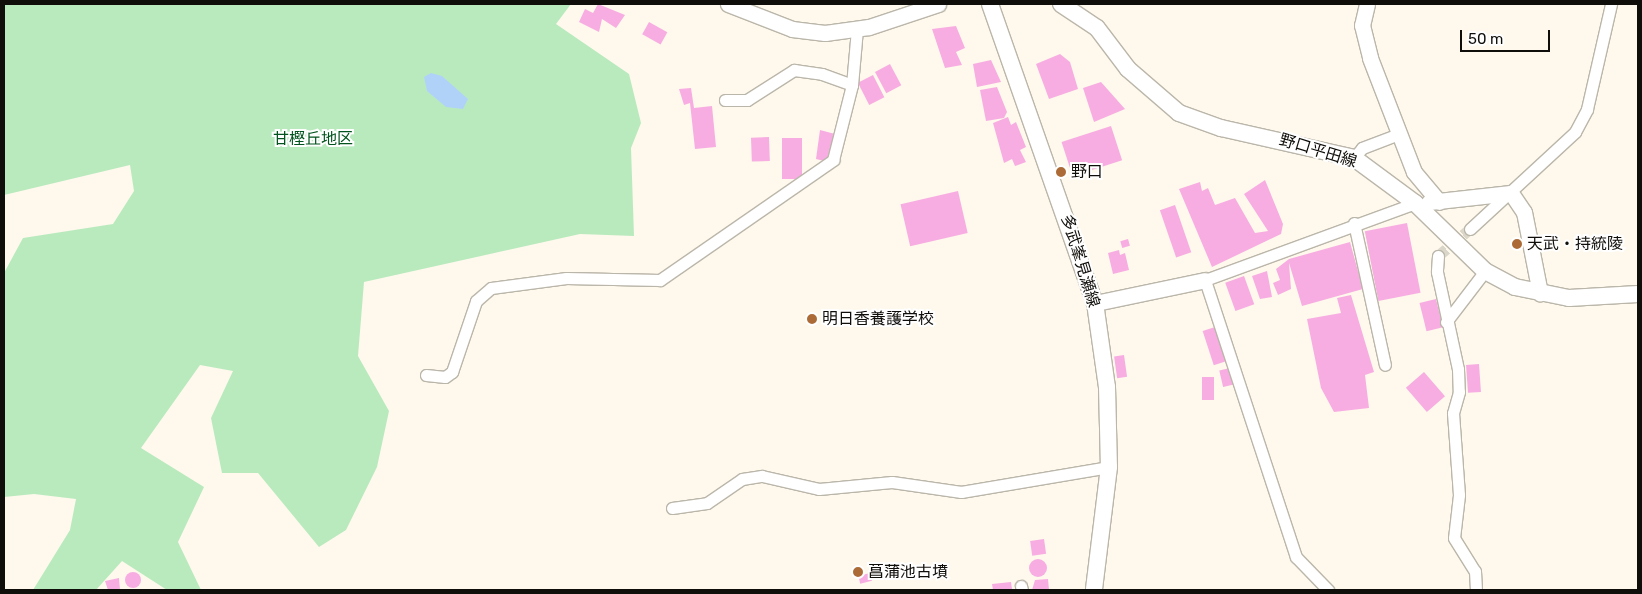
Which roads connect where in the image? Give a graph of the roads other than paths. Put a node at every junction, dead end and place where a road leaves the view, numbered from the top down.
1 (728, 4) edge
2 (938, 4) edge
3 (990, 4) edge
4 (1061, 4) edge
5 (1367, 4) edge
6 (1611, 4) edge
7 (857, 29) junction
8 (852, 85) junction
9 (724, 100) dead end
10 (1398, 134) junction
11 (1354, 158) junction
12 (1511, 193) junction
13 (1439, 202) junction
14 (1415, 203) junction
15 (1354, 223) junction
16 (1470, 230) tunnel mouth
17 (1438, 256) dead end
18 (1485, 271) junction
19 (1205, 280) junction
20 (1540, 293) junction
21 (1638, 294) edge
22 (1095, 303) junction
23 (1446, 322) junction
24 (1386, 365) dead end
25 (426, 375) dead end
26 (1109, 467) junction
27 (672, 508) dead end
28 (1094, 590) edge
29 (1328, 590) edge
30 (1476, 590) edge

1 - 7 street
2 - 7 street
3 - 22 main road, 多武峯見瀬線
4 - 11 main road, 野口平田線
5 - 10 street
6 - 12 street
7 - 8 street
8 - 9 street
8 - 25 street
10 - 11 street
10 - 13 street
11 - 14 main road, 野口平田線
12 - 13 street
12 - 16 street
12 - 20 street
13 - 14 street
14 - 15 street
14 - 18 main road, 野口平田線
15 - 19 street
15 - 24 street
17 - 23 street
18 - 20 main road, 野口平田線
18 - 23 street
19 - 22 street
19 - 29 street
20 - 21 main road, 野口平田線
22 - 26 main road, 多武峯見瀬線
23 - 30 street
26 - 27 street
26 - 28 main road, 多武峯見瀬線

